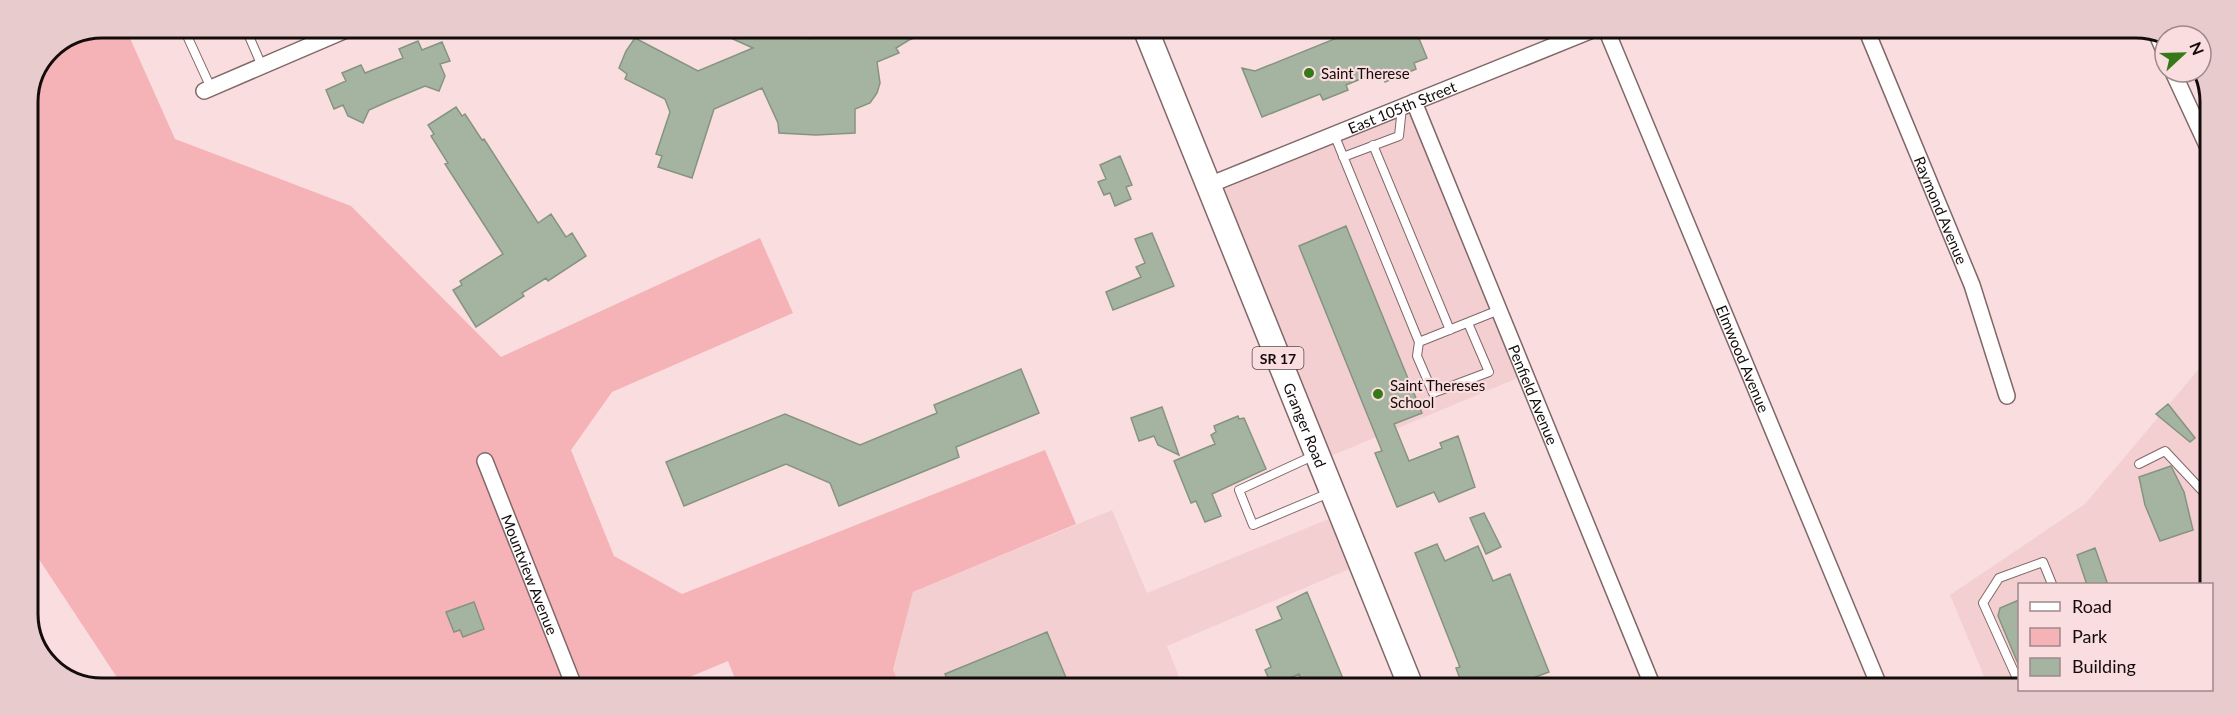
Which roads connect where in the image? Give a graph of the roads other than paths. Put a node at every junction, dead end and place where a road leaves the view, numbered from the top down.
1 (187, 38) edge
2 (250, 38) edge
3 (327, 38) edge
4 (1149, 38) edge
5 (1573, 38) edge
6 (1610, 38) edge
7 (1870, 38) edge
8 (262, 66) junction
9 (2179, 84) edge
10 (208, 89) joint
11 (1408, 105) junction
12 (2199, 128) edge
13 (1334, 135) junction
14 (1373, 145) junction
15 (1343, 157) junction
16 (1209, 185) junction
17 (1499, 310) junction
18 (1468, 323) junction
19 (1450, 330) junction
20 (1419, 342) junction
21 (2007, 396) dead end
22 (1317, 454) junction
23 (485, 461) dead end
24 (2139, 464) dead end
25 (2200, 488) edge
26 (1332, 492) junction
27 (2051, 583) edge
28 (571, 678) edge
29 (1407, 678) edge
30 (1649, 678) edge
31 (1876, 678) edge
32 (2016, 678) edge

1 - 10 lane
2 - 8 lane
3 - 8 street
4 - 16 main road, Granger Road / SR 17
5 - 11 street, East 105th Street
6 - 31 street, Elmwood Avenue
7 - 21 street, Raymond Avenue
8 - 10 street
9 - 12 street
11 - 13 street, East 105th Street
11 - 14 lane
11 - 17 street, Penfield Avenue
13 - 15 lane
13 - 16 street, East 105th Street
14 - 15 lane
14 - 19 lane
15 - 20 lane
16 - 22 main road, Granger Road / SR 17
17 - 18 lane
17 - 30 street, Penfield Avenue
18 - 19 lane
18 - 20 lane
19 - 20 lane
22 - 26 main road, Granger Road / SR 17
22 - 26 lane
23 - 28 street, Mountview Avenue
24 - 25 lane
26 - 29 main road, Granger Road / SR 17
27 - 32 lane

